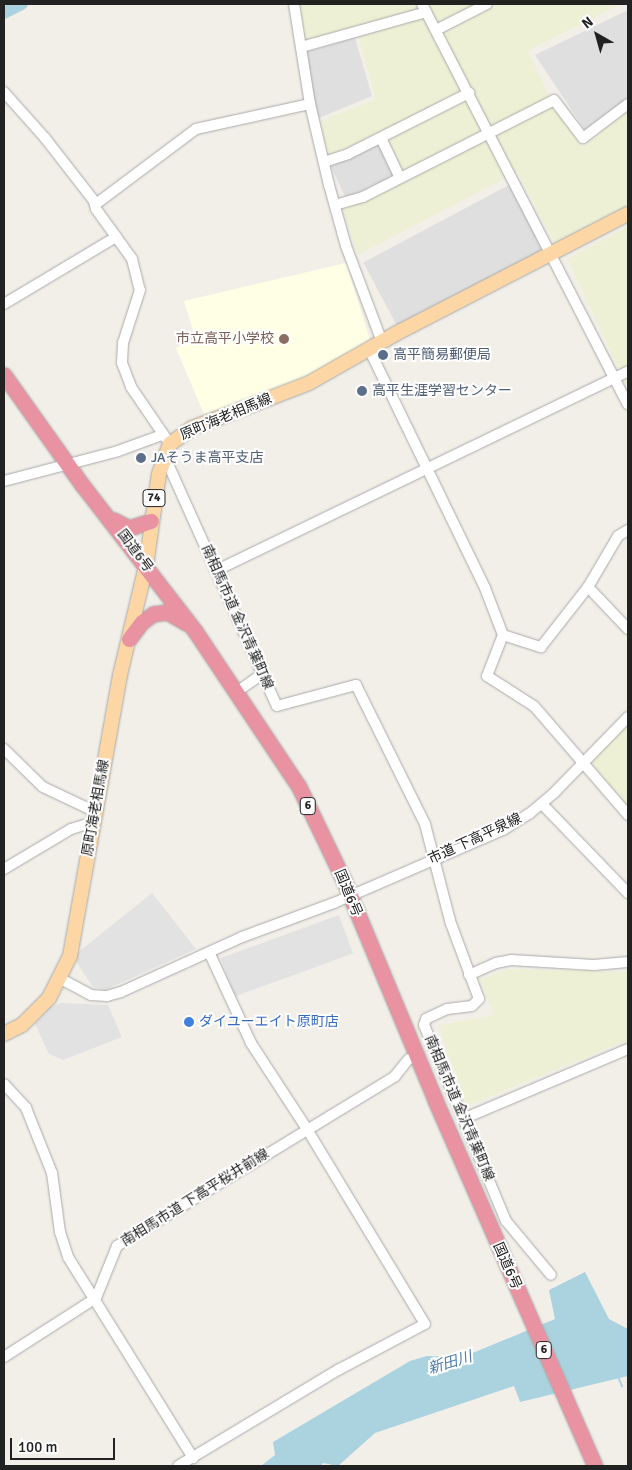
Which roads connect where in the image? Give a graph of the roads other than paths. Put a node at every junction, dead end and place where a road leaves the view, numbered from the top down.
1 (294, 4) edge
2 (487, 4) edge
3 (424, 8) edge
4 (436, 30) junction
5 (300, 47) junction
6 (4, 92) edge
7 (469, 93) junction
8 (310, 104) junction
9 (628, 104) edge
10 (489, 133) junction
11 (381, 138) junction
12 (324, 162) junction
13 (400, 178) junction
14 (96, 204) junction
15 (335, 205) junction
16 (628, 214) edge
17 (116, 237) junction
18 (552, 253) junction
19 (4, 304) edge
20 (382, 342) junction
21 (369, 350) junction
22 (628, 371) edge
23 (4, 375) edge
24 (615, 378) junction
25 (628, 404) edge
26 (165, 445) junction
27 (65, 462) junction
28 (427, 469) junction
29 (4, 481) edge
30 (107, 514) junction
31 (152, 521) junction
32 (628, 530) edge
33 (146, 566) junction
34 (217, 570) junction
35 (588, 587) junction
36 (628, 629) edge
37 (195, 630) junction
38 (503, 634) junction
39 (129, 639) junction
40 (261, 675) junction
41 (238, 691) junction
42 (628, 717) edge
43 (4, 749) edge
44 (584, 763) junction
45 (542, 804) junction
46 (628, 815) edge
47 (95, 817) junction
48 (436, 858) junction
49 (4, 869) edge
50 (628, 893) edge
51 (349, 895) junction
52 (209, 952) junction
53 (628, 962) edge
54 (470, 975) junction
55 (61, 979) junction
56 (4, 1034) edge
57 (628, 1049) edge
58 (409, 1059) dead end
59 (4, 1084) edge
60 (463, 1118) junction
61 (308, 1129) junction
62 (552, 1275) dead end
63 (96, 1298) junction
64 (5, 1354) edge
65 (193, 1458) junction
66 (178, 1466) edge
67 (595, 1466) edge

1 - 5 street
2 - 4 street
3 - 4 street
3 - 5 street
4 - 7 street
5 - 8 street
6 - 14 street, 南相馬市道 金沢青葉町線
7 - 10 street
7 - 11 street
8 - 12 street
8 - 14 street
9 - 10 street
10 - 13 street
10 - 18 street
11 - 12 street
11 - 13 street
12 - 15 street
13 - 15 street
14 - 17 street, 南相馬市道 金沢青葉町線
15 - 20 street
16 - 18 main road, 原町海老相馬線
17 - 19 street
17 - 26 street, 南相馬市道 金沢青葉町線
18 - 20 main road, 原町海老相馬線
18 - 24 street
20 - 21 main road, 原町海老相馬線
21 - 26 main road, 原町海老相馬線
21 - 28 street
22 - 24 street
23 - 27 highway, 国道6号 / 6
24 - 25 street
24 - 28 street
26 - 27 street
26 - 31 main road, 原町海老相馬線 / 74
26 - 34 street, 南相馬市道 金沢青葉町線
27 - 29 street
27 - 30 highway, 国道6号 / 6
28 - 34 street
28 - 38 street
30 - 31 highway
30 - 33 highway, 国道6号 / 6
31 - 33 main road, 原町海老相馬線 / 74
32 - 35 street
33 - 37 highway, 国道6号 / 6
33 - 39 main road, 原町海老相馬線 / 74
34 - 40 street, 南相馬市道 金沢青葉町線
35 - 36 street
35 - 38 street
37 - 39 highway
37 - 41 highway, 国道6号 / 6
38 - 44 street
39 - 47 main road, 原町海老相馬線 / 74
40 - 41 street
40 - 48 street, 南相馬市道 金沢青葉町線
41 - 51 highway, 国道6号 / 6
42 - 44 street, 市道 下高平泉線
43 - 47 street
44 - 45 street, 市道 下高平泉線
44 - 46 street
45 - 48 street, 市道 下高平泉線
45 - 50 street
47 - 49 street
47 - 55 main road, 原町海老相馬線 / 74
48 - 51 street, 市道 下高平泉線
48 - 54 street, 南相馬市道 金沢青葉町線
51 - 52 street, 市道 下高平泉線
51 - 67 highway, 国道6号 / 6
52 - 55 street, 市道 下高平泉線
52 - 61 street
53 - 54 street
54 - 60 street, 南相馬市道 金沢青葉町線
55 - 56 main road, 原町海老相馬線 / 74
57 - 60 street
58 - 61 street, 南相馬市道 下高平桜井前線
59 - 63 street
60 - 62 street, 南相馬市道 金沢青葉町線
61 - 63 street, 南相馬市道 下高平桜井前線
61 - 65 street
63 - 64 street
63 - 65 street
65 - 66 street

